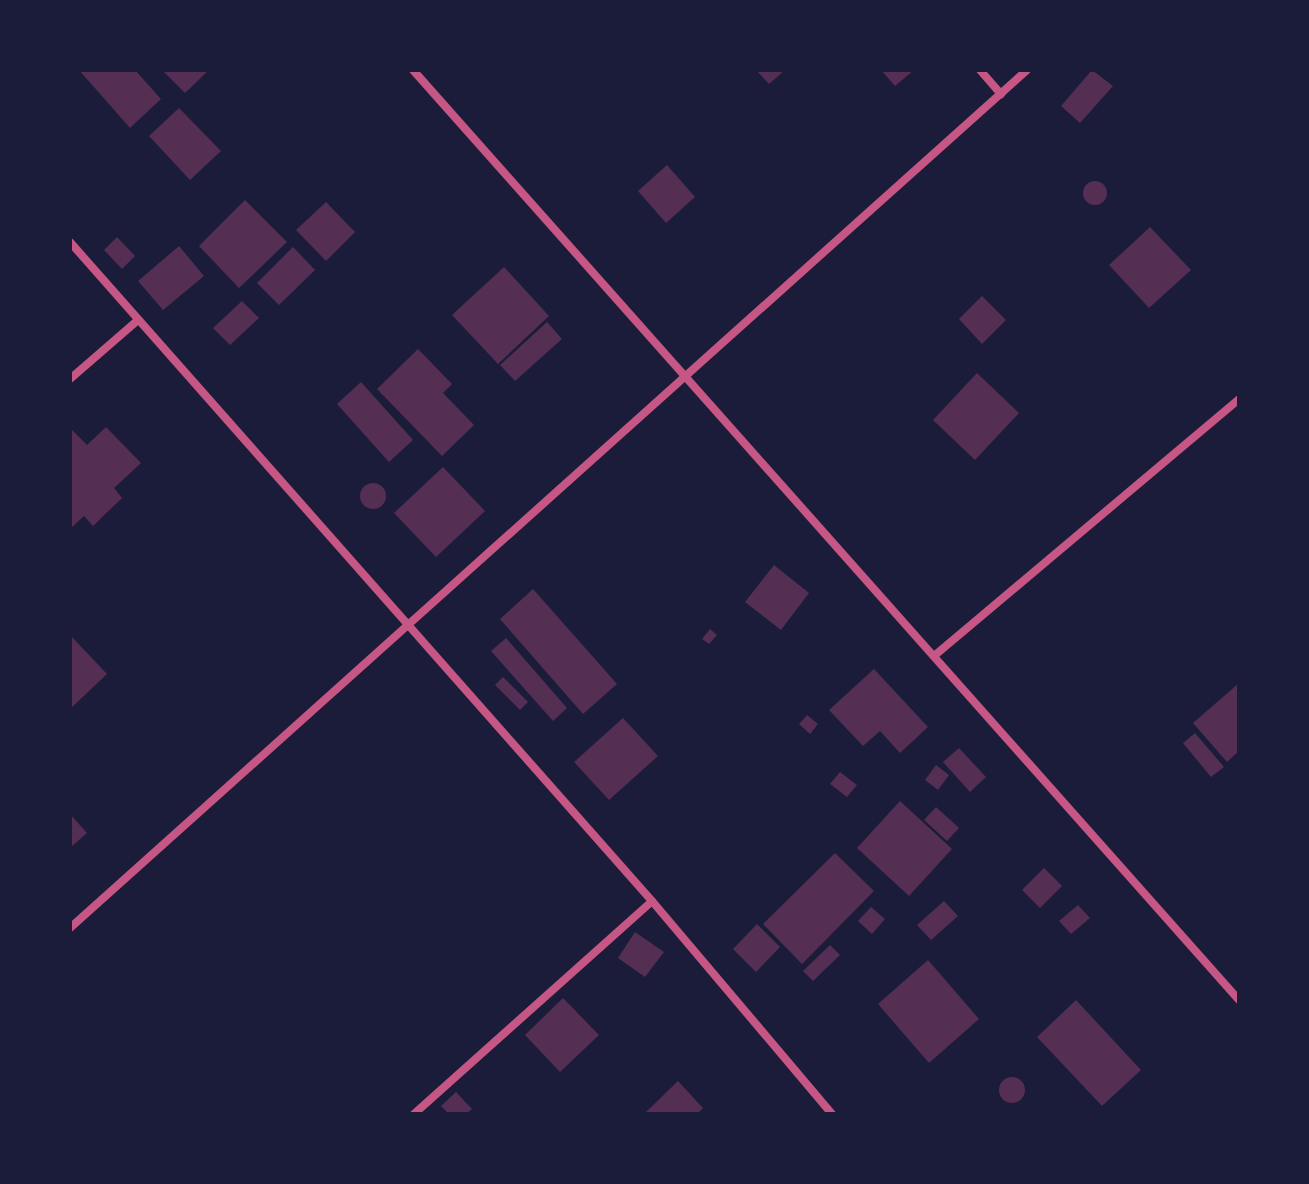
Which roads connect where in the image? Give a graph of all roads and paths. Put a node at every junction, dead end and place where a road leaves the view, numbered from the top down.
1 (980, 70) edge
2 (1027, 70) edge
3 (416, 71) edge
4 (1001, 94) junction
5 (70, 242) edge
6 (138, 320) junction
7 (685, 376) junction
8 (70, 379) edge
9 (1239, 399) edge
10 (405, 627) junction
11 (934, 656) junction
12 (652, 901) junction
13 (70, 928) edge
14 (1239, 1000) edge
15 (414, 1114) edge
16 (832, 1114) edge

1 - 4 street
2 - 4 street
3 - 7 street
4 - 7 street
5 - 6 street
6 - 8 street
6 - 10 street
7 - 10 street
7 - 11 street
9 - 11 street
10 - 12 street
10 - 13 street
11 - 14 street
12 - 15 street
12 - 16 street

